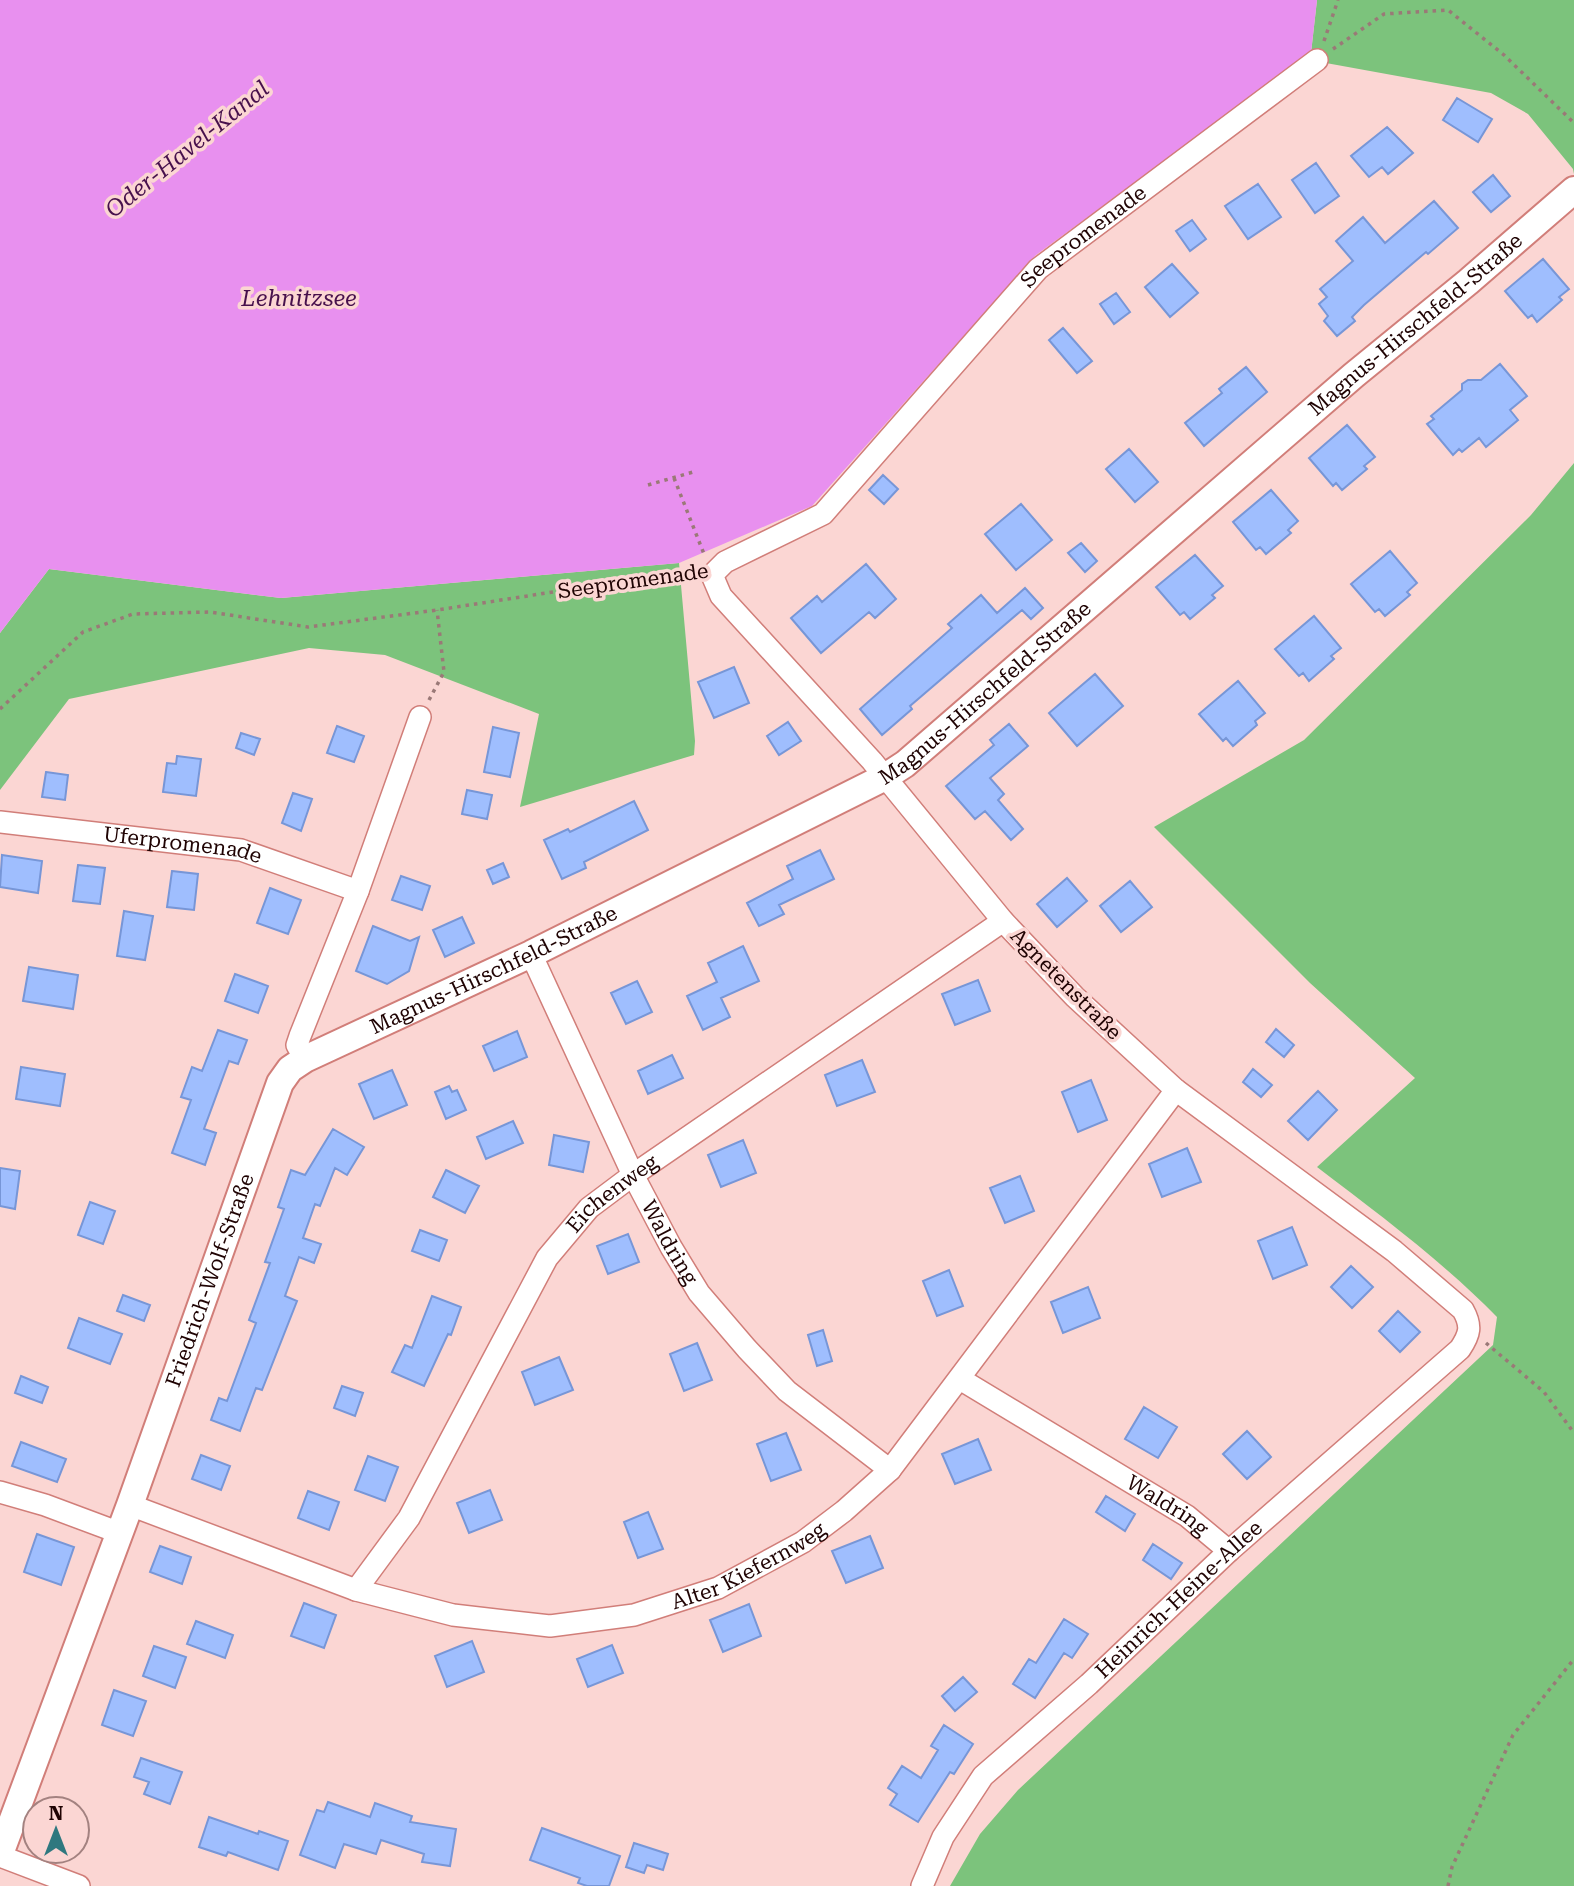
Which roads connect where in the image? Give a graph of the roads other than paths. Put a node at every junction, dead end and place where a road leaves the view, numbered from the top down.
1 (1317, 60) road end
2 (1574, 190) edge
3 (710, 569) joint
4 (420, 717) road end
5 (885, 777) junction
6 (0, 822) edge
7 (359, 891) junction
8 (1003, 921) junction
9 (531, 954) junction
10 (305, 1059) junction
11 (1176, 1090) junction
12 (633, 1175) junction
13 (1469, 1336) joint
14 (960, 1379) junction
15 (890, 1470) junction
16 (0, 1492) edge
17 (130, 1505) junction
18 (120, 1534) junction
19 (1228, 1551) junction
20 (356, 1590) junction
21 (0, 1855) edge
22 (79, 1886) edge
23 (922, 1886) edge

1 - 3 street, Seepromenade
2 - 5 street, Magnus-Hirschfeld-Straße
3 - 5 street, Agnetenstraße
4 - 7 street
5 - 8 street, Agnetenstraße
5 - 9 street, Magnus-Hirschfeld-Straße
6 - 7 street, Uferpromenade
7 - 10 street
8 - 11 street, Agnetenstraße
8 - 12 street, Eichenweg
9 - 10 street, Magnus-Hirschfeld-Straße
9 - 12 street, Waldring
10 - 17 street, Friedrich-Wolf-Straße
11 - 13 street, Agnetenstraße
11 - 14 street, Alter Kiefernweg
12 - 15 street, Waldring
12 - 20 street, Eichenweg
13 - 19 street, Heinrich-Heine-Allee
14 - 15 street, Alter Kiefernweg
14 - 19 street, Waldring
15 - 20 street, Alter Kiefernweg
16 - 18 street
17 - 18 street, Friedrich-Wolf-Straße
17 - 20 street, Alter Kiefernweg
18 - 21 street, Friedrich-Wolf-Straße
19 - 23 street, Heinrich-Heine-Allee
21 - 22 street

